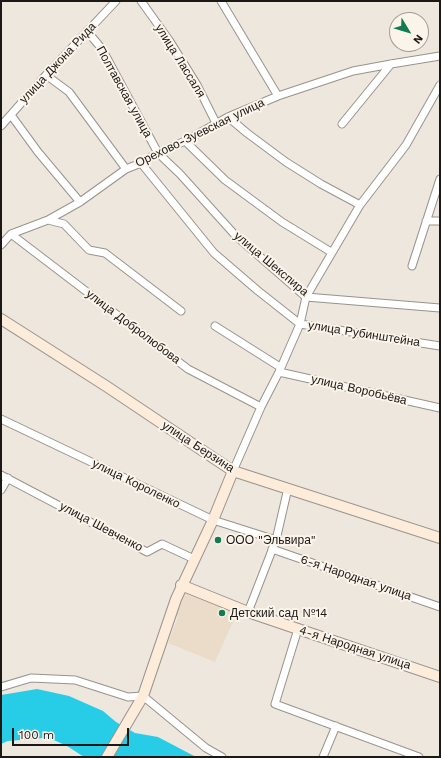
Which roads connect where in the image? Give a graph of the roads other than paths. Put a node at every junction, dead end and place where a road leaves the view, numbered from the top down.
1 (116, 1) edge
2 (141, 1) edge
3 (221, 1) edge
4 (87, 31) junction
5 (440, 56) edge
6 (391, 64) junction
7 (46, 75) junction
8 (440, 85) edge
9 (278, 96) junction
10 (11, 115) junction
11 (228, 117) junction
12 (216, 123) junction
13 (342, 124) dead end
14 (1, 126) edge
15 (185, 141) junction
16 (158, 153) junction
17 (141, 163) junction
18 (126, 169) junction
19 (440, 179) edge
20 (80, 202) junction
21 (360, 205) junction
22 (48, 220) junction
23 (426, 221) junction
24 (440, 221) edge
25 (11, 234) junction
26 (1, 245) edge
27 (331, 252) junction
28 (412, 266) dead end
29 (306, 296) junction
30 (440, 308) edge
31 (181, 311) dead end
32 (1, 319) edge
33 (300, 324) junction
34 (215, 326) dead end
35 (440, 346) edge
36 (279, 370) junction
37 (261, 407) junction
38 (440, 408) edge
39 (1, 418) edge
40 (233, 471) junction
41 (1, 475) edge
42 (8, 478) junction
43 (288, 488) junction
44 (1, 490) edge
45 (212, 520) junction
46 (440, 538) edge
47 (276, 540) junction
48 (272, 549) junction
49 (194, 559) junction
50 (181, 585) junction
51 (440, 607) edge
52 (248, 612) junction
53 (298, 629) junction
54 (440, 676) edge
55 (1, 687) edge
56 (143, 696) junction
57 (336, 726) junction
58 (108, 757) edge
59 (222, 757) edge
60 (322, 757) edge
61 (419, 757) edge

1 - 4 street, улица Джона Рида
2 - 12 street, улица Лассаля
3 - 9 street
4 - 7 street, улица Джона Рида
4 - 16 street, Полтавская улица
5 - 6 street, Орехово-Зуевская улица
6 - 9 street, Орехово-Зуевская улица
6 - 13 street
7 - 10 street, улица Джона Рида
7 - 18 street
8 - 21 street
9 - 11 street, Орехово-Зуевская улица
10 - 14 street, улица Джона Рида
10 - 20 street
11 - 12 street, Орехово-Зуевская улица
11 - 21 street
12 - 15 street, Орехово-Зуевская улица
15 - 16 street, Орехово-Зуевская улица
15 - 27 street
16 - 17 street, Орехово-Зуевская улица
16 - 29 street, улица Шекспира
17 - 18 street, Орехово-Зуевская улица
17 - 33 street, улица Рубинштейна
18 - 20 street, Орехово-Зуевская улица
19 - 23 street
20 - 22 street, Орехово-Зуевская улица
21 - 27 street
22 - 25 street, Орехово-Зуевская улица
22 - 31 street
23 - 24 street
23 - 28 street
25 - 26 street, Орехово-Зуевская улица
25 - 37 street, улица Добролюбова
27 - 29 street
29 - 30 street, улица Шекспира
29 - 33 street
32 - 40 street, улица Берзина
33 - 35 street, улица Рубинштейна
33 - 36 street
34 - 36 street, улица Воробьёва
36 - 37 street
36 - 38 street, улица Воробьёва
37 - 40 street
39 - 45 street, улица Короленко
40 - 43 street, улица Берзина
40 - 45 street
41 - 42 street, улица Шевченко
42 - 44 street
42 - 49 street, улица Шевченко
43 - 46 street, улица Берзина
43 - 47 street
45 - 47 street, улица Короленко
45 - 49 street
47 - 48 street
48 - 51 street, 6-я Народная улица
48 - 52 street
49 - 50 street
50 - 52 street, 4-я Народная улица
50 - 56 street
52 - 53 street, 4-я Народная улица
53 - 54 street, 4-я Народная улица
53 - 57 street
55 - 56 street
56 - 58 street
56 - 59 street
57 - 60 street
57 - 61 street

